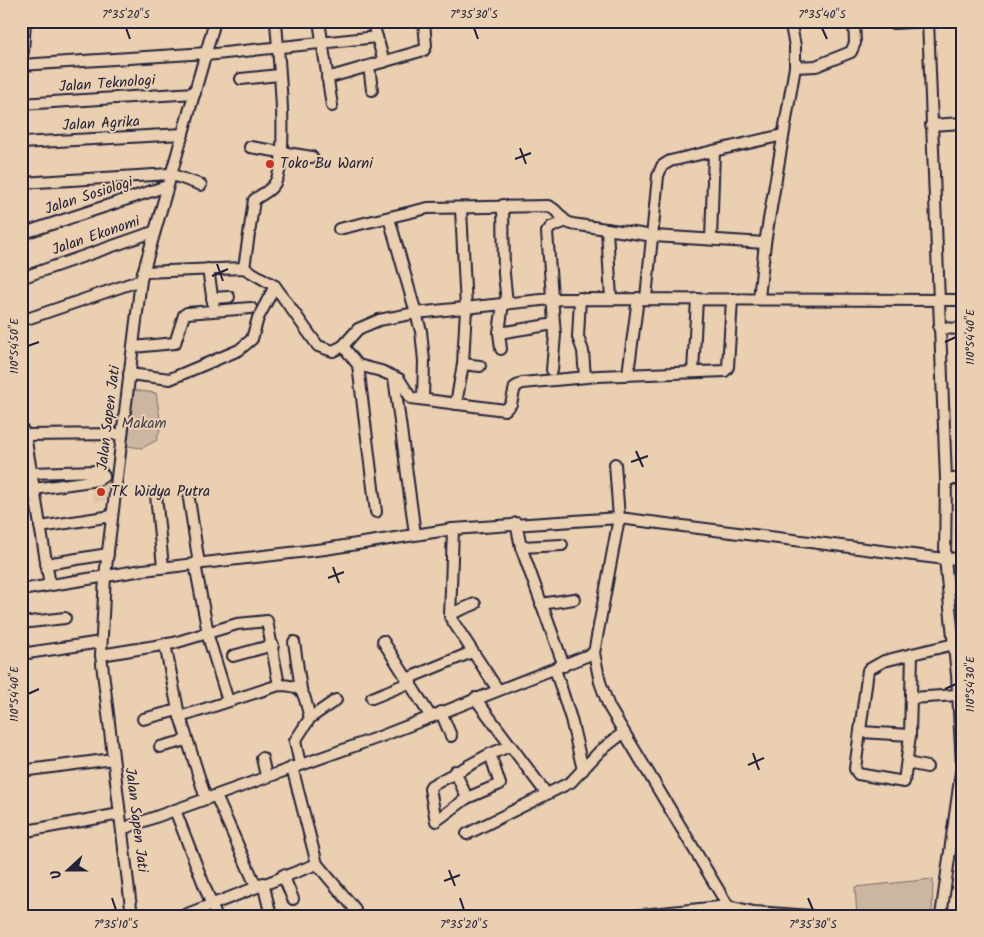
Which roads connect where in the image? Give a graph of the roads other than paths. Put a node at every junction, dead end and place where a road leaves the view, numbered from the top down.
1 (25, 21) edge
2 (215, 21) edge
3 (276, 21) edge
4 (319, 21) edge
5 (372, 21) edge
6 (424, 21) edge
7 (790, 21) edge
8 (854, 21) edge
9 (927, 21) edge
10 (893, 23) dead end
11 (377, 37) junction
12 (321, 43) junction
13 (278, 48) junction
14 (23, 52) dead end
15 (206, 54) junction
16 (384, 62) junction
17 (21, 65) edge
18 (368, 66) junction
19 (795, 67) junction
20 (279, 75) junction
21 (327, 78) junction
22 (241, 79) dead end
23 (372, 90) dead end
24 (195, 93) junction
25 (21, 104) edge
26 (332, 106) dead end
27 (963, 123) edge
28 (931, 125) junction
29 (183, 134) junction
30 (783, 135) junction
31 (21, 143) edge
32 (250, 147) dead end
33 (714, 151) junction
34 (282, 152) junction
35 (312, 157) dead end
36 (170, 174) junction
37 (21, 183) edge
38 (167, 186) junction
39 (201, 186) dead end
40 (503, 205) junction
41 (462, 209) junction
42 (389, 218) junction
43 (564, 222) junction
44 (339, 229) dead end
45 (607, 229) junction
46 (153, 232) junction
47 (21, 234) edge
48 (654, 236) junction
49 (711, 239) junction
50 (766, 243) junction
51 (244, 268) junction
52 (208, 269) junction
53 (142, 276) junction
54 (21, 278) edge
55 (275, 286) junction
56 (230, 297) dead end
57 (212, 298) junction
58 (580, 298) junction
59 (642, 298) junction
60 (759, 298) junction
61 (939, 298) junction
62 (551, 299) junction
63 (611, 299) junction
64 (697, 299) junction
65 (732, 299) junction
66 (963, 300) edge
67 (505, 303) junction
68 (251, 308) dead end
69 (466, 308) junction
70 (214, 309) junction
71 (416, 313) junction
72 (21, 320) edge
73 (554, 324) junction
74 (939, 328) junction
75 (962, 328) dead end
76 (499, 333) junction
77 (133, 346) junction
78 (343, 346) junction
79 (501, 349) dead end
80 (463, 364) junction
81 (358, 366) junction
82 (480, 366) dead end
83 (552, 370) dead end
84 (693, 372) junction
85 (129, 374) junction
86 (628, 374) junction
87 (394, 377) junction
88 (584, 377) junction
89 (422, 399) junction
90 (456, 404) junction
91 (23, 431) edge
92 (122, 434) junction
93 (615, 464) dead end
94 (31, 473) junction
95 (958, 478) dead end
96 (946, 479) junction
97 (34, 490) junction
98 (21, 492) edge
99 (156, 496) dead end
100 (188, 499) dead end
101 (376, 512) dead end
102 (112, 516) junction
103 (619, 518) junction
104 (516, 523) junction
105 (40, 527) junction
106 (453, 529) junction
107 (415, 534) junction
108 (562, 544) dead end
109 (521, 547) junction
110 (108, 554) junction
111 (963, 558) edge
112 (945, 559) junction
113 (46, 564) junction
114 (197, 564) junction
115 (163, 567) junction
116 (105, 576) junction
117 (50, 585) junction
118 (21, 590) edge
119 (574, 599) dead end
120 (474, 604) dead end
121 (541, 604) junction
122 (450, 614) junction
123 (65, 618) dead end
124 (21, 623) edge
125 (208, 633) junction
126 (21, 639) edge
127 (383, 640) dead end
128 (101, 642) junction
129 (294, 642) dead end
130 (165, 644) junction
131 (958, 644) edge
132 (273, 645) junction
133 (472, 652) junction
134 (594, 653) junction
135 (22, 654) edge
136 (912, 654) junction
137 (101, 655) junction
138 (232, 656) dead end
139 (560, 668) junction
140 (410, 680) junction
141 (279, 685) junction
142 (301, 689) junction
143 (498, 690) junction
144 (957, 695) junction
145 (372, 698) dead end
146 (475, 698) junction
147 (912, 698) junction
148 (336, 700) dead end
149 (228, 701) junction
150 (179, 714) junction
151 (436, 715) junction
152 (143, 718) dead end
153 (310, 718) junction
154 (861, 732) junction
155 (623, 733) junction
156 (910, 735) junction
157 (450, 736) dead end
158 (186, 740) junction
159 (510, 746) junction
160 (160, 747) dead end
161 (490, 754) junction
162 (262, 758) dead end
163 (114, 759) junction
164 (907, 763) junction
165 (296, 766) junction
166 (927, 767) dead end
167 (583, 770) junction
168 (21, 771) edge
169 (455, 771) junction
170 (266, 776) junction
171 (546, 793) junction
172 (211, 797) junction
173 (467, 798) junction
174 (175, 810) junction
175 (120, 814) junction
176 (122, 829) junction
177 (21, 832) edge
178 (467, 834) dead end
179 (317, 864) junction
180 (283, 876) junction
181 (260, 884) junction
182 (293, 899) dead end
183 (212, 905) junction
184 (355, 909) dead end
185 (729, 911) edge
186 (683, 913) edge
187 (132, 916) edge
188 (182, 916) edge
189 (216, 916) edge
190 (271, 916) edge
191 (633, 916) edge
192 (812, 916) edge
193 (941, 916) edge

1 - 14 street
2 - 15 street, Jalan Sapen Jati
3 - 13 street
4 - 12 street
5 - 11 street
6 - 16 street
7 - 19 street
8 - 19 street
9 - 10 street
9 - 28 street
11 - 12 street
11 - 16 street
12 - 13 street
12 - 21 street
13 - 15 street
13 - 20 street
15 - 17 street
15 - 24 street, Jalan Sapen Jati
16 - 18 street
18 - 21 street
18 - 23 street
19 - 30 street
20 - 22 street
20 - 34 street
21 - 26 street
24 - 25 street, Jalan Teknologi
24 - 29 street, Jalan Sapen Jati
27 - 28 street
28 - 61 street
29 - 31 street, Jalan Agrika
29 - 36 street, Jalan Sapen Jati
30 - 33 street
30 - 50 street
32 - 34 street
33 - 48 street
33 - 49 street
34 - 35 street
34 - 51 street
36 - 37 street
36 - 38 street, Jalan Sapen Jati
36 - 39 street
38 - 46 street, Jalan Sapen Jati
38 - 47 street, Jalan Sosiologi
40 - 41 street
40 - 43 street
40 - 67 street
41 - 42 street
41 - 69 street
42 - 44 street
42 - 71 street
43 - 45 street
43 - 62 street
45 - 48 street
45 - 63 street
46 - 53 street, Jalan Sapen Jati
46 - 54 street, Jalan Ekonomi
48 - 49 street
48 - 59 street
49 - 50 street
50 - 60 street
51 - 52 street
51 - 55 street
52 - 53 street
52 - 57 street
53 - 72 street
53 - 77 street, Jalan Sapen Jati
55 - 78 street
55 - 85 street
56 - 57 street
57 - 70 street
58 - 62 street
58 - 63 street
58 - 88 street
59 - 63 street
59 - 64 street
59 - 86 street
60 - 61 street
60 - 65 street
61 - 66 street
61 - 74 street
62 - 67 street
62 - 73 street
64 - 65 street
64 - 84 street
65 - 84 street
67 - 69 street
67 - 76 street
68 - 70 street
69 - 71 street
69 - 80 street
70 - 77 street
71 - 78 street
71 - 89 street
73 - 76 street
73 - 83 street
74 - 75 street
74 - 96 street
76 - 79 street
77 - 85 street, Jalan Sapen Jati
78 - 81 street
80 - 82 street
80 - 90 street
81 - 87 street
81 - 101 street
84 - 86 street
85 - 92 street, Jalan Sapen Jati
86 - 88 street
87 - 89 street
87 - 107 street
88 - 90 street
89 - 90 street
91 - 92 street
91 - 94 street
92 - 102 street, Jalan Sapen Jati
93 - 103 street
94 - 97 street
94 - 97 street
95 - 96 street
96 - 112 street
97 - 98 street
97 - 105 street
99 - 115 street
100 - 114 street
102 - 105 street
102 - 110 street, Jalan Sapen Jati
103 - 104 street
103 - 112 street
103 - 134 street
104 - 106 street
104 - 109 street
105 - 113 street
106 - 107 street
106 - 122 street
107 - 114 street
108 - 109 street
109 - 121 street
110 - 113 street
110 - 116 street, Jalan Sapen Jati
111 - 112 street
112 - 131 street
113 - 117 street
114 - 115 street
114 - 125 street
115 - 116 street
116 - 117 street
116 - 128 street, Jalan Sapen Jati
117 - 118 street
119 - 121 street
120 - 122 street
121 - 139 street
122 - 133 street
123 - 124 street
125 - 130 street
125 - 132 street
125 - 149 street
126 - 135 street
127 - 140 street
128 - 135 street
128 - 137 street, Jalan Sapen Jati
129 - 142 street
130 - 137 street
130 - 150 street
131 - 136 street
131 - 144 street
132 - 138 street
132 - 141 street
133 - 140 street
133 - 143 street
134 - 139 street
134 - 155 street
136 - 147 street
136 - 154 street
137 - 163 street, Jalan Sapen Jati
139 - 143 street
139 - 167 street
140 - 145 street
140 - 151 street
141 - 142 street
141 - 149 street
142 - 153 street
143 - 146 street
144 - 147 street
144 - 193 street
146 - 151 street
146 - 159 street
147 - 156 street
148 - 153 street
149 - 150 street
150 - 152 street
150 - 158 street
151 - 157 street
151 - 165 street
153 - 165 street
154 - 156 street
154 - 164 street
155 - 167 street
155 - 185 street
156 - 164 street
158 - 160 street
158 - 172 street
159 - 161 street
159 - 171 street
161 - 169 street
161 - 173 street
162 - 170 street
163 - 168 street
163 - 175 street, Jalan Sapen Jati
164 - 166 street
165 - 170 street
165 - 179 street
167 - 171 street
169 - 173 street
169 - 173 street
170 - 172 street
171 - 178 street
172 - 174 street
172 - 181 street
174 - 176 street
174 - 183 street
175 - 176 street, Jalan Sapen Jati
175 - 177 street
176 - 187 street, Jalan Sapen Jati
179 - 180 street
179 - 184 street
180 - 181 street
180 - 182 street
181 - 183 street
181 - 190 street
183 - 188 street
183 - 189 street
185 - 186 street
185 - 192 street
186 - 191 street

